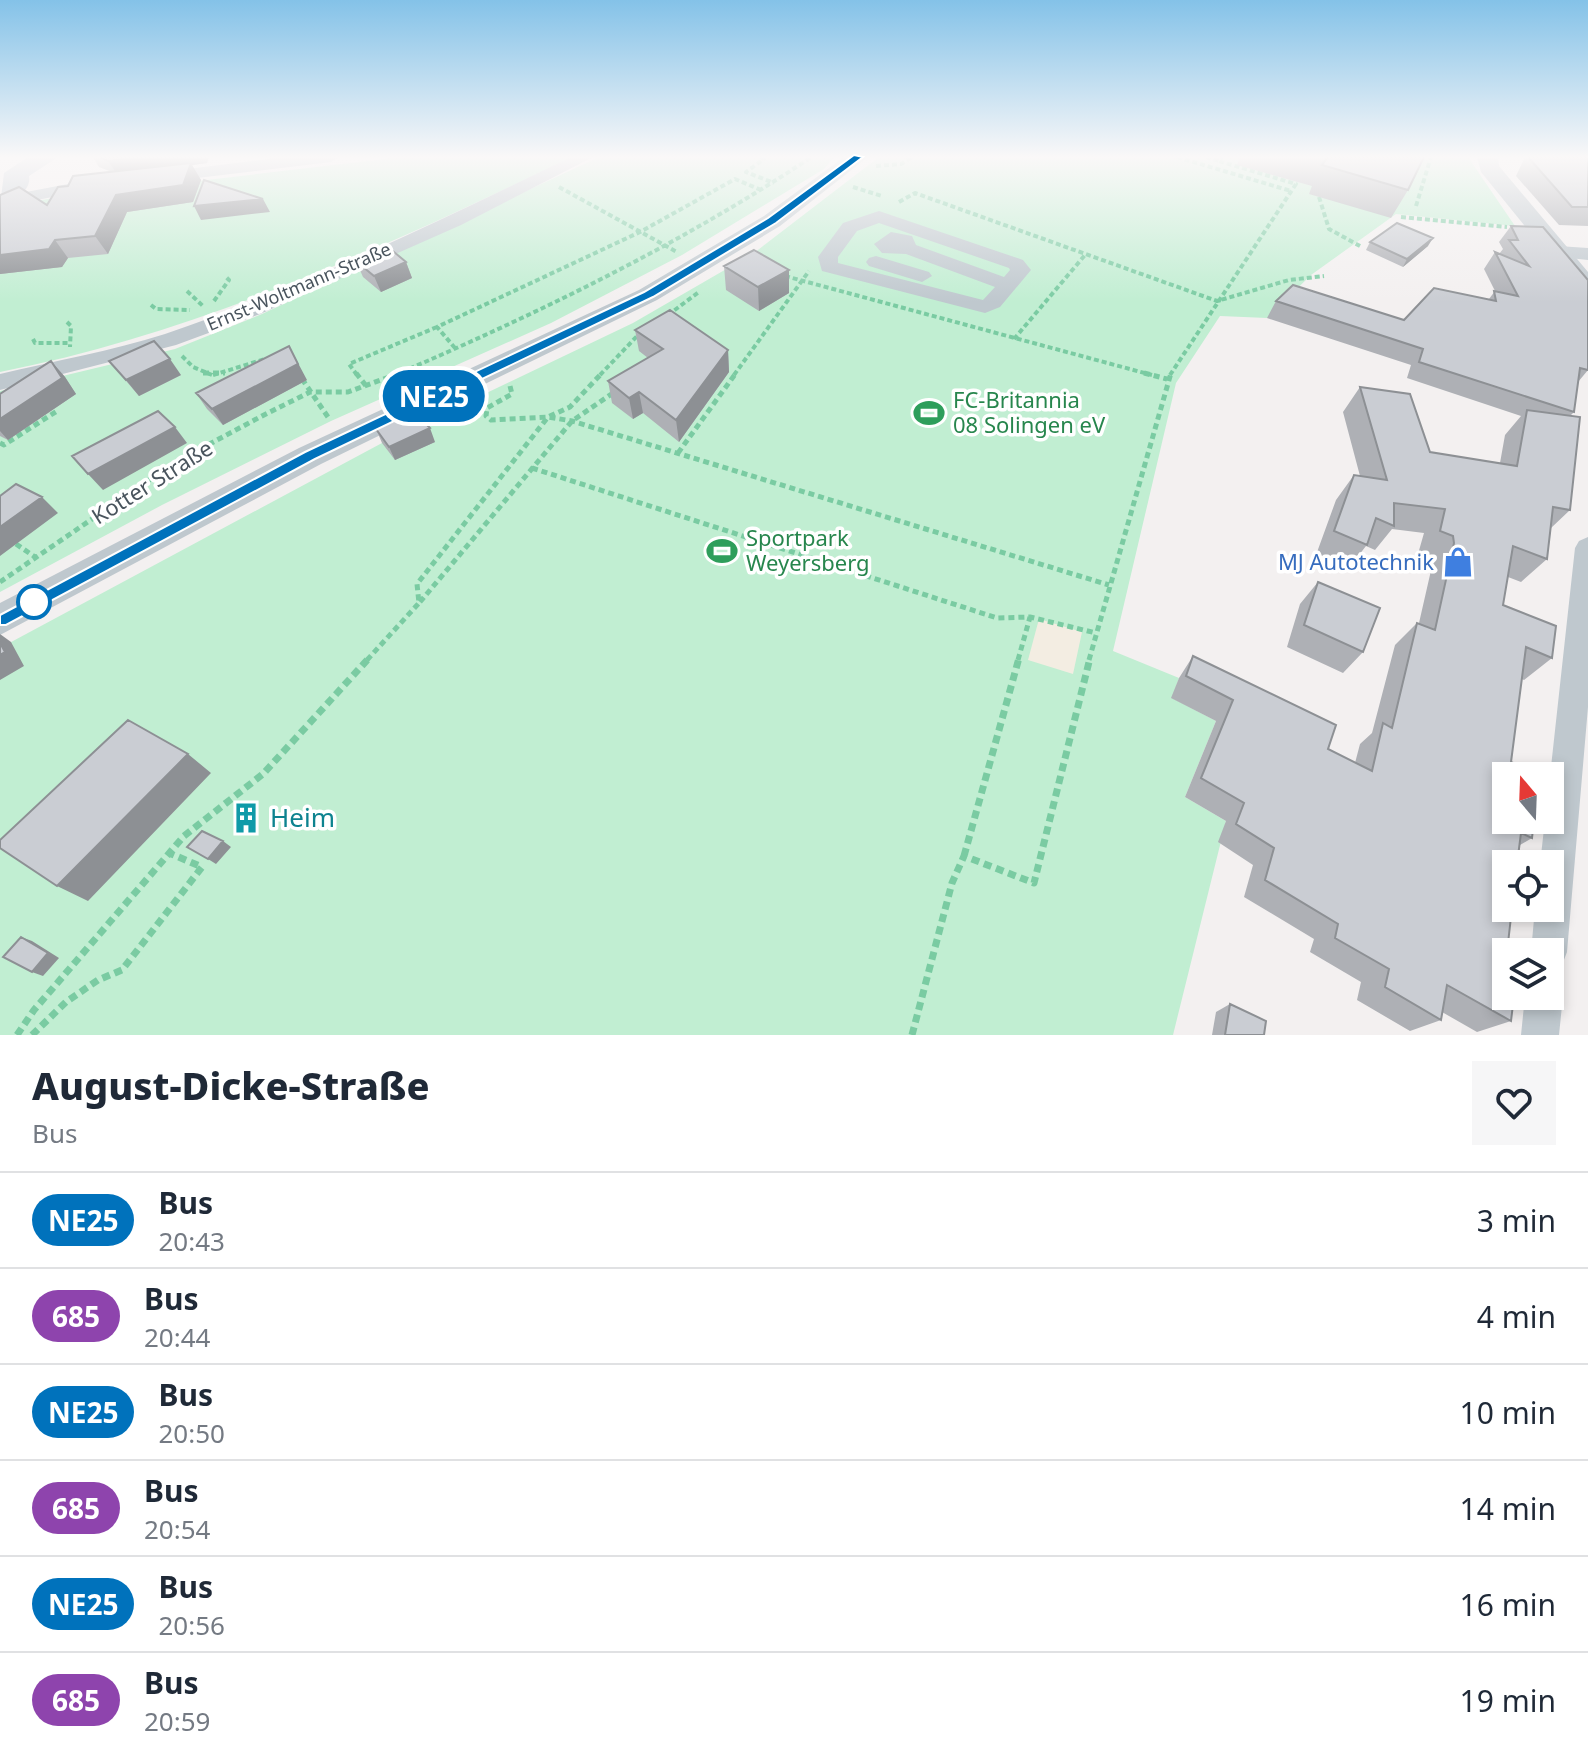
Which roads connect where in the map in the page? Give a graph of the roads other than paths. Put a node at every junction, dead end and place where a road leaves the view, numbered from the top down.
1 (486, 205) edge
2 (793, 205) edge
3 (1520, 205) edge
4 (850, 227) junction
5 (904, 248) junction
6 (1558, 252) junction
7 (983, 253) junction
8 (1588, 254) edge
9 (859, 277) junction
10 (926, 277) junction
11 (953, 284) junction
12 (1008, 285) junction
13 (1588, 288) edge
14 (0, 382) edge
15 (1588, 548) edge
16 (0, 620) edge
17 (1550, 938) edge
18 (1543, 1010) edge
19 (1540, 1035) edge

1 - 14 street, Ernst-Woltmann-Straße
2 - 16 street, Kotter Straße
3 - 6 street
4 - 5 street
4 - 5 street
4 - 9 street
5 - 7 street
5 - 9 street
5 - 10 street
5 - 10 street
5 - 11 street
6 - 8 street
6 - 13 street
7 - 11 street
7 - 12 street
9 - 11 street
10 - 11 street
11 - 12 street
11 - 12 street
15 - 17 street
18 - 19 street

